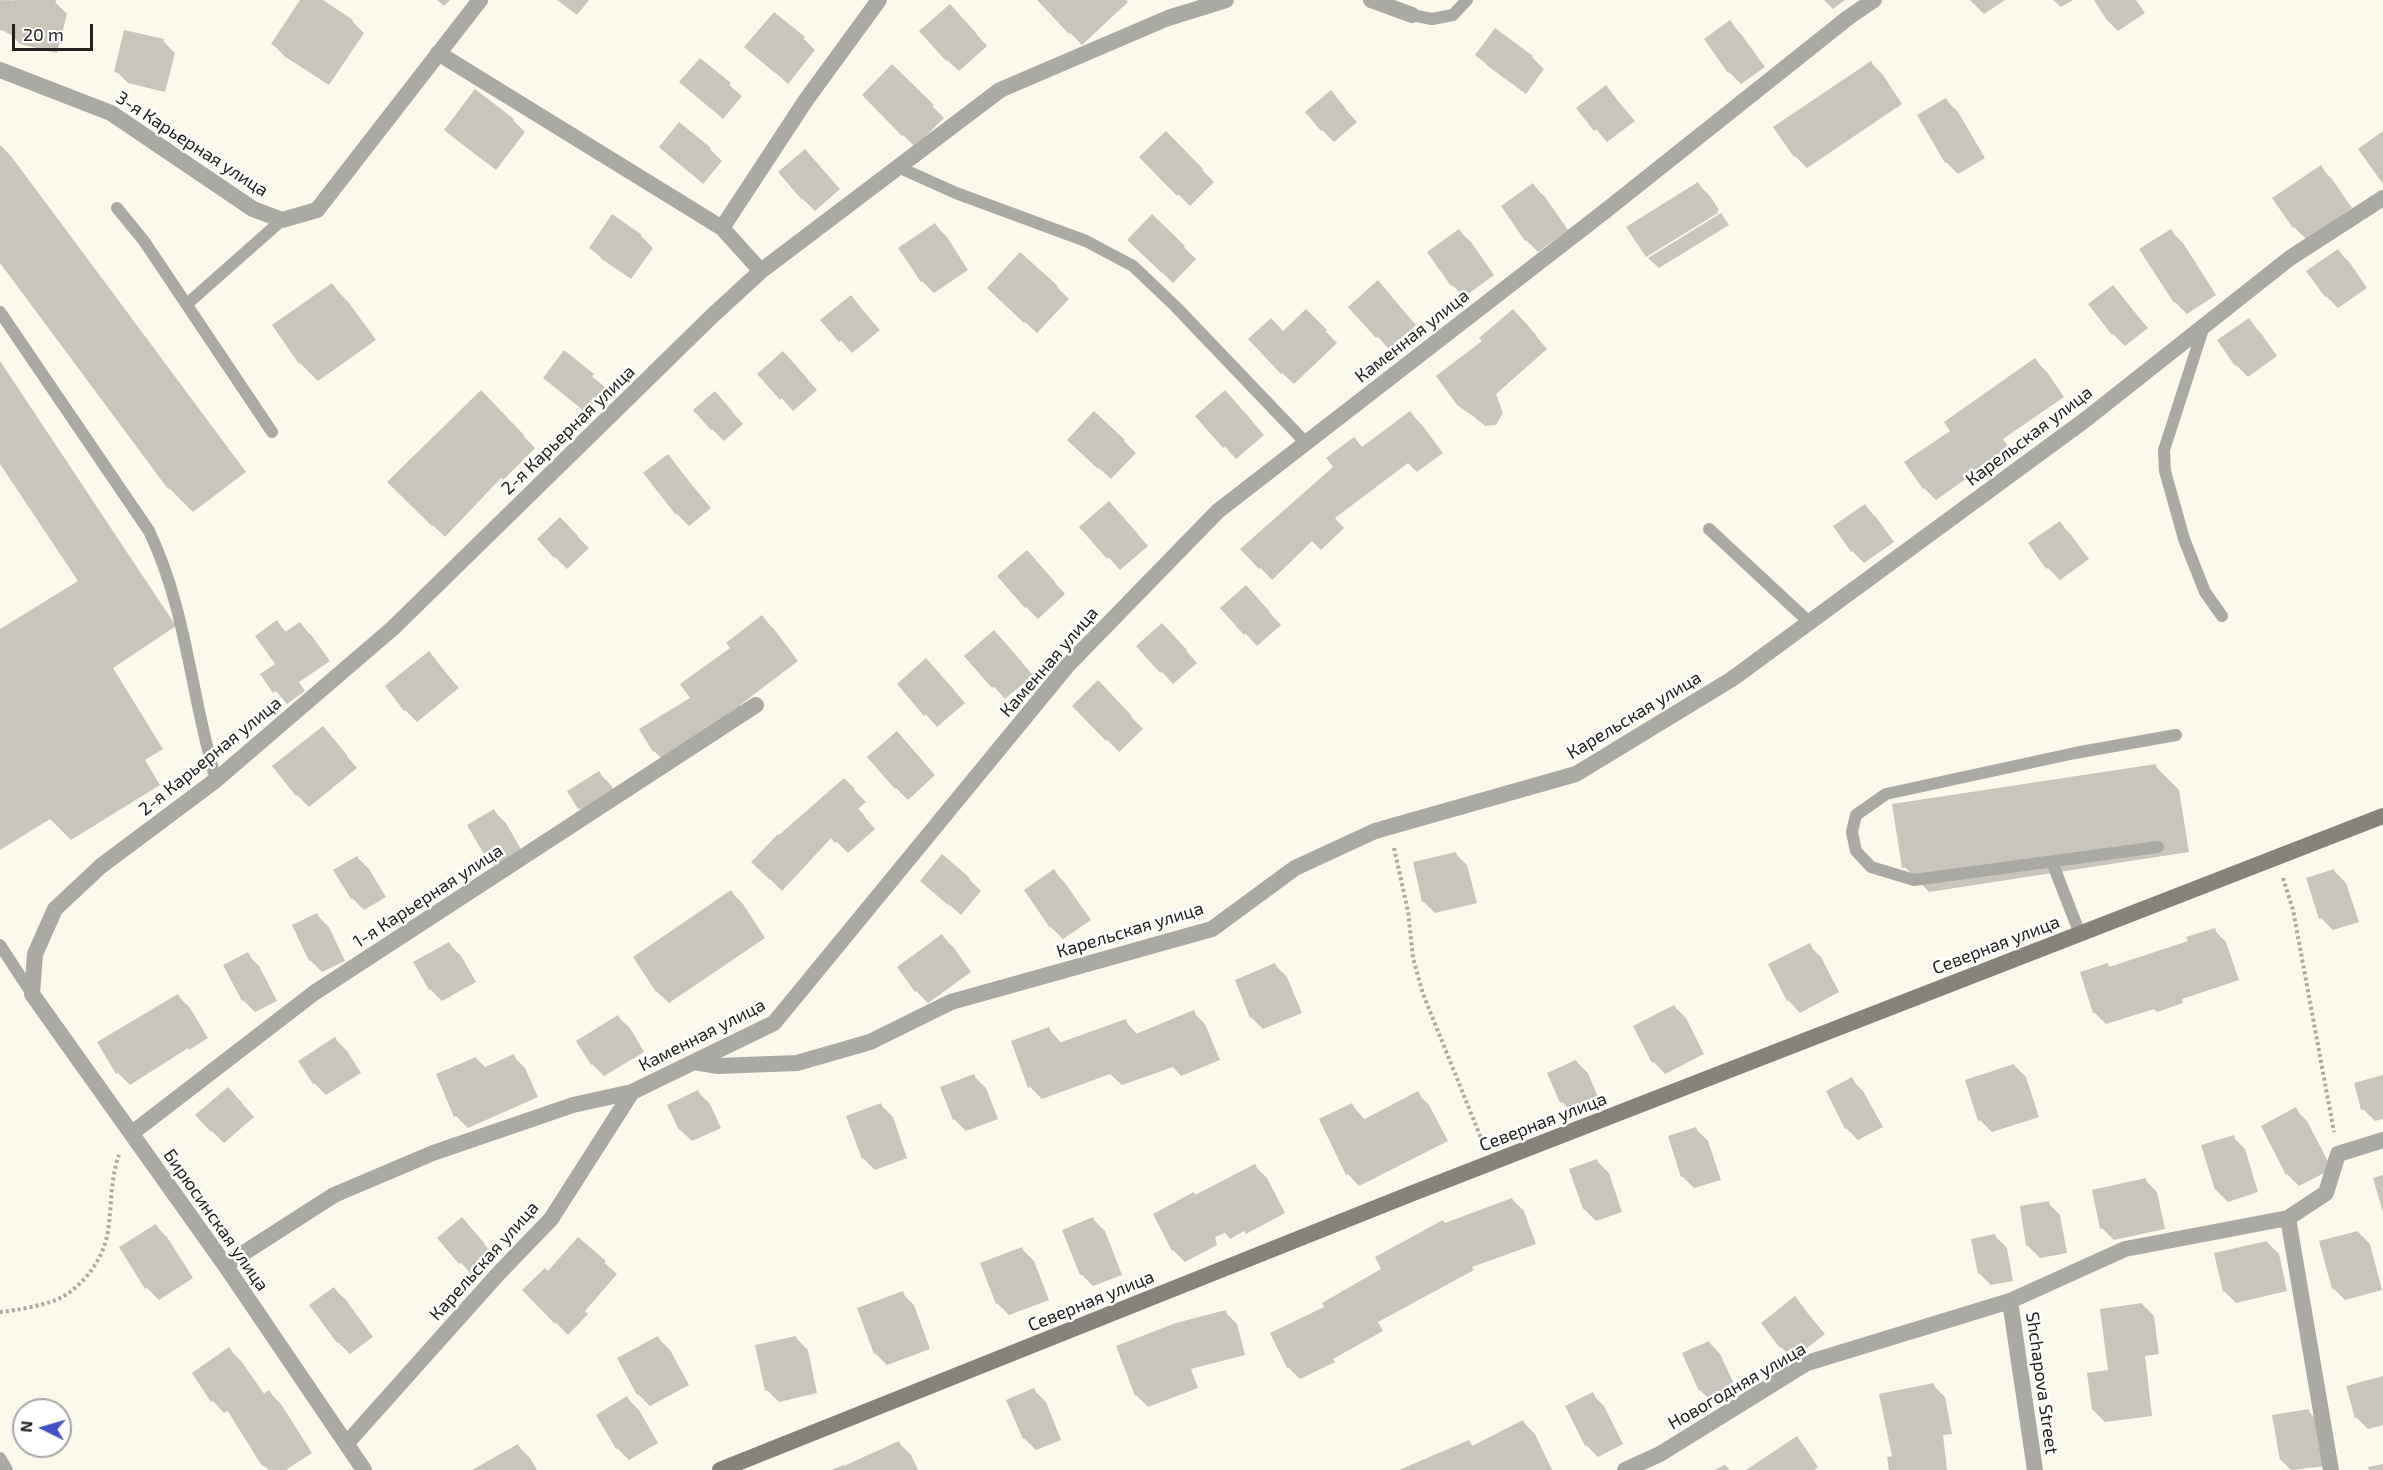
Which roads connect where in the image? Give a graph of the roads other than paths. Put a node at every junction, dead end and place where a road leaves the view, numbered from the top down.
1 (480, 0) edge
2 (879, 0) edge
3 (1226, 0) edge
4 (1371, 0) edge
5 (1467, 0) edge
6 (1874, 0) edge
7 (1412, 15) joint
8 (438, 53) junction
9 (0, 70) edge
10 (898, 167) junction
11 (2383, 198) edge
12 (117, 208) dead end
13 (282, 220) junction
14 (722, 228) junction
15 (761, 271) junction
16 (187, 304) junction
17 (0, 312) edge
18 (2204, 327) junction
19 (272, 432) dead end
20 (1306, 442) junction
21 (1709, 529) dead end
22 (2222, 616) dead end
23 (1809, 622) junction
24 (756, 705) dead end
25 (2176, 735) dead end
26 (216, 780) junction
27 (2383, 816) edge
28 (2158, 847) dead end
29 (2052, 862) junction
30 (2080, 934) junction
31 (0, 945) edge
32 (32, 994) junction
33 (694, 1062) junction
34 (632, 1092) junction
35 (132, 1133) junction
36 (2383, 1140) edge
37 (2288, 1218) junction
38 (225, 1265) junction
39 (2010, 1301) junction
40 (347, 1443) junction
41 (0, 1458) edge
42 (8, 1470) edge
43 (364, 1470) edge
44 (720, 1470) edge
45 (1625, 1470) edge
46 (2035, 1470) edge
47 (2331, 1470) edge

1 - 8 street
2 - 14 street
3 - 10 street, 2-я Карьерная улица
4 - 7 street
5 - 7 lane
6 - 20 street, Каменная улица
8 - 13 street
8 - 14 street
9 - 13 street, 3-я Карьерная улица
10 - 15 street, 2-я Карьерная улица
10 - 20 lane
11 - 18 street, Карельская улица
12 - 16 lane
13 - 16 lane
14 - 15 street
15 - 26 street, 2-я Карьерная улица
16 - 19 lane
17 - 26 lane
18 - 22 lane
18 - 23 street, Карельская улица
20 - 33 street, Каменная улица
21 - 23 lane
23 - 33 street, Карельская улица
24 - 35 street, 1-я Карьерная улица
25 - 29 lane
26 - 32 street, 2-я Карьерная улица
27 - 30 main road, Северная улица
28 - 29 lane
29 - 30 lane
30 - 44 main road, Северная улица
31 - 32 lane
32 - 35 street, Бирюсинская улица
33 - 34 street, Каменная улица
34 - 38 street, Каменная улица
34 - 40 street, Карельская улица
35 - 38 street, Бирюсинская улица
36 - 37 street
37 - 39 street, Новогодняя улица
37 - 47 street
38 - 40 street, Бирюсинская улица
39 - 45 street, Новогодняя улица
39 - 46 street, Shchapova Street
40 - 43 street, Бирюсинская улица
41 - 42 lane

